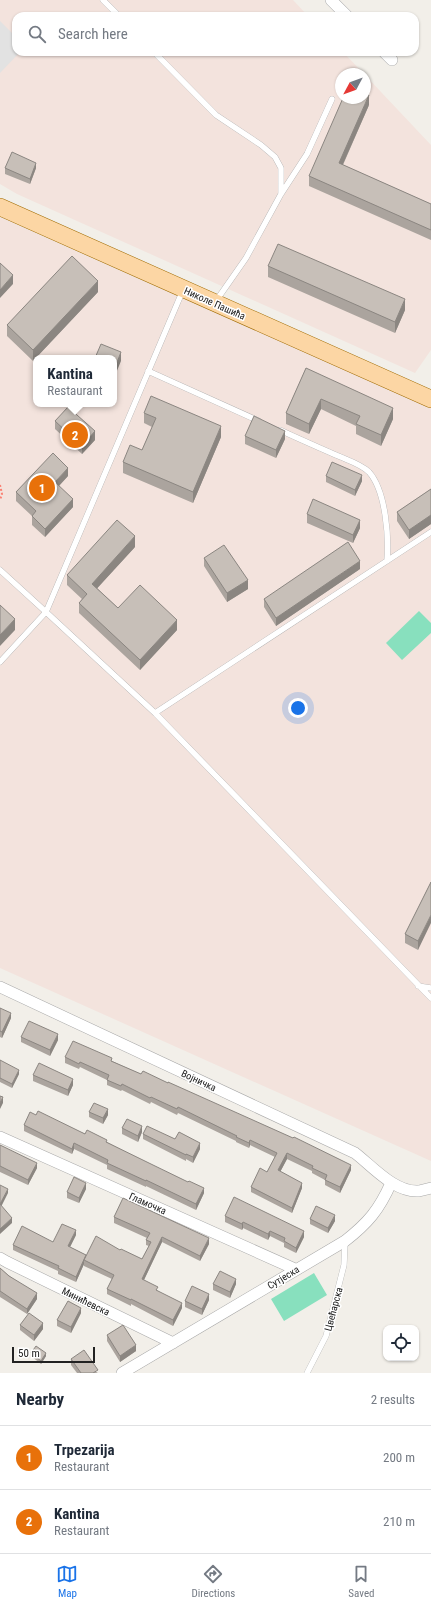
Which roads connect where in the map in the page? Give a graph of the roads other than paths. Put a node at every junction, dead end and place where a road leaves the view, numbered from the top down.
1 (103, 0) edge
2 (331, 0) edge
3 (114, 12) edge
4 (344, 12) edge
5 (158, 56) edge
6 (332, 99) dead end
7 (281, 194) junction
8 (0, 207) edge
9 (183, 289) junction
10 (214, 303) junction
11 (148, 371) junction
12 (431, 399) edge
13 (265, 424) edge
14 (272, 427) edge
15 (431, 532) edge
16 (387, 562) junction
17 (0, 570) edge
18 (46, 612) junction
19 (0, 662) edge
20 (155, 713) junction
21 (418, 986) junction
22 (0, 987) edge
23 (431, 988) edge
24 (431, 998) edge
25 (0, 1137) edge
26 (391, 1183) junction
27 (431, 1188) edge
28 (345, 1241) junction
29 (0, 1258) edge
30 (295, 1269) junction
31 (173, 1343) junction
32 (122, 1373) edge
33 (307, 1373) edge

1 - 3 lane
2 - 4 street
5 - 7 lane
6 - 7 lane
7 - 10 lane
8 - 9 main road, Николе Пашића
9 - 10 main road, Николе Пашића
9 - 11 lane
10 - 12 main road, Николе Пашића
11 - 13 lane
11 - 18 lane
14 - 16 lane
15 - 16 lane
16 - 20 lane
17 - 18 lane
18 - 19 lane
18 - 20 lane
20 - 21 lane
21 - 23 lane
21 - 24 lane
22 - 26 street, Војничка
25 - 30 street, Гламочка
26 - 27 street
26 - 28 street, Сутјеска
28 - 30 street, Сутјеска
28 - 33 lane, Цвећарска
29 - 31 street, Минићевска
30 - 31 street, Сутјеска
31 - 32 street, Сутјеска

